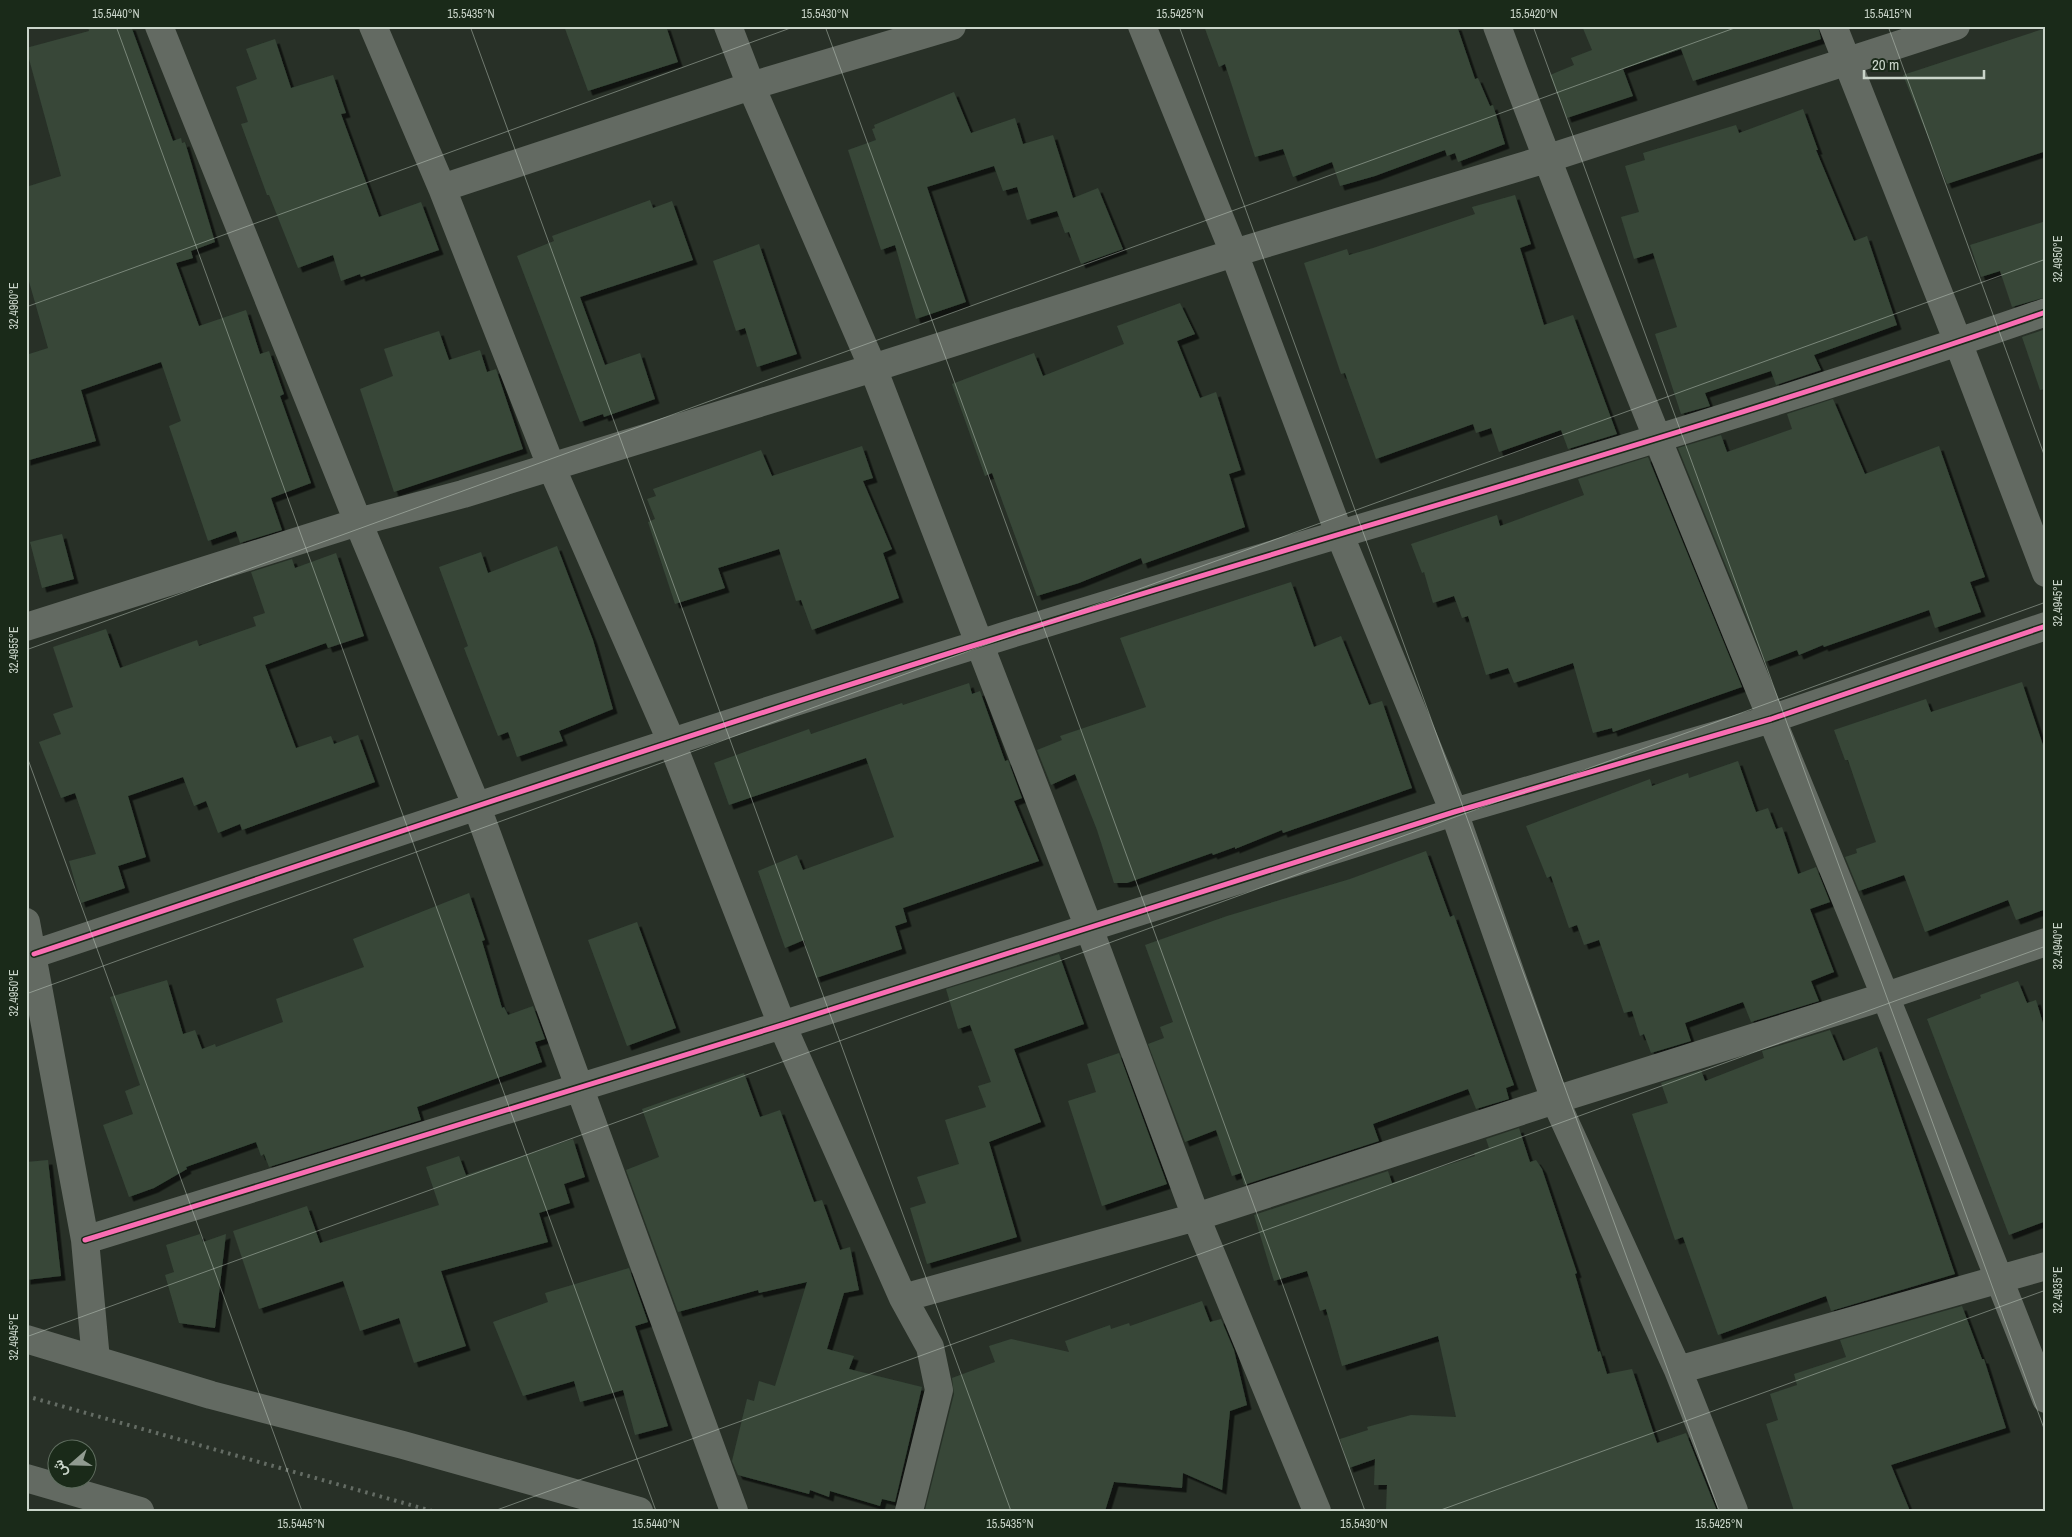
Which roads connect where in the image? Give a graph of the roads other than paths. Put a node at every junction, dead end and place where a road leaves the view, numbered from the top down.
1 (159, 26) edge
2 (373, 26) edge
3 (728, 26) edge
4 (952, 26) edge
5 (1142, 26) edge
6 (1497, 26) edge
7 (1833, 26) edge
8 (1956, 26) edge
9 (1848, 61) junction
10 (751, 86) junction
11 (1546, 159) junction
12 (442, 188) junction
13 (1234, 252) junction
14 (2046, 312) edge
15 (1958, 342) junction
16 (873, 368) junction
17 (1657, 436) junction
18 (551, 466) junction
19 (358, 522) junction
20 (1339, 533) junction
21 (2046, 573) edge
22 (2046, 626) edge
23 (26, 627) edge
24 (979, 644) junction
25 (1771, 719) junction
26 (672, 743) junction
27 (476, 807) junction
28 (1454, 812) junction
29 (26, 922) edge
30 (1089, 928) junction
31 (2046, 942) edge
32 (34, 954) junction
33 (1886, 996) junction
34 (782, 1025) junction
35 (580, 1086) junction
36 (1555, 1100) junction
37 (1196, 1217) junction
38 (85, 1240) junction
39 (2046, 1266) edge
40 (2000, 1280) junction
41 (904, 1298) junction
42 (26, 1339) edge
43 (96, 1360) junction
44 (1678, 1370) junction
45 (2046, 1399) edge
46 (26, 1478) edge
47 (140, 1511) edge
48 (639, 1511) edge
49 (734, 1511) edge
50 (909, 1511) edge
51 (1317, 1511) edge
52 (1734, 1511) edge

1 - 19 street
2 - 12 street
3 - 10 street
4 - 10 street
5 - 13 street
6 - 11 street
7 - 9 street
8 - 9 street
9 - 11 street
9 - 15 street
10 - 12 street
10 - 16 street
11 - 13 street
11 - 17 street
12 - 18 street
13 - 16 street
13 - 20 street
14 - 15 street
15 - 17 street
15 - 21 street
16 - 18 street
16 - 24 street
17 - 20 street
17 - 25 street
18 - 19 street
18 - 26 street
19 - 23 street
19 - 27 street
20 - 24 street
20 - 28 street
22 - 25 street
24 - 26 street
24 - 30 street
25 - 28 street
25 - 33 street
26 - 27 street
26 - 34 street
27 - 32 street
27 - 35 street
28 - 30 street
28 - 36 street
29 - 32 street
30 - 34 street
30 - 37 street
31 - 33 street
32 - 38 street
33 - 36 street
33 - 40 street
34 - 35 street
34 - 41 street
35 - 38 street
35 - 49 street
36 - 37 street
36 - 44 street
37 - 41 street
37 - 51 street
38 - 43 street
39 - 40 street
40 - 44 street
40 - 45 street
41 - 50 street
42 - 43 street
43 - 48 street
44 - 52 street
46 - 47 street

